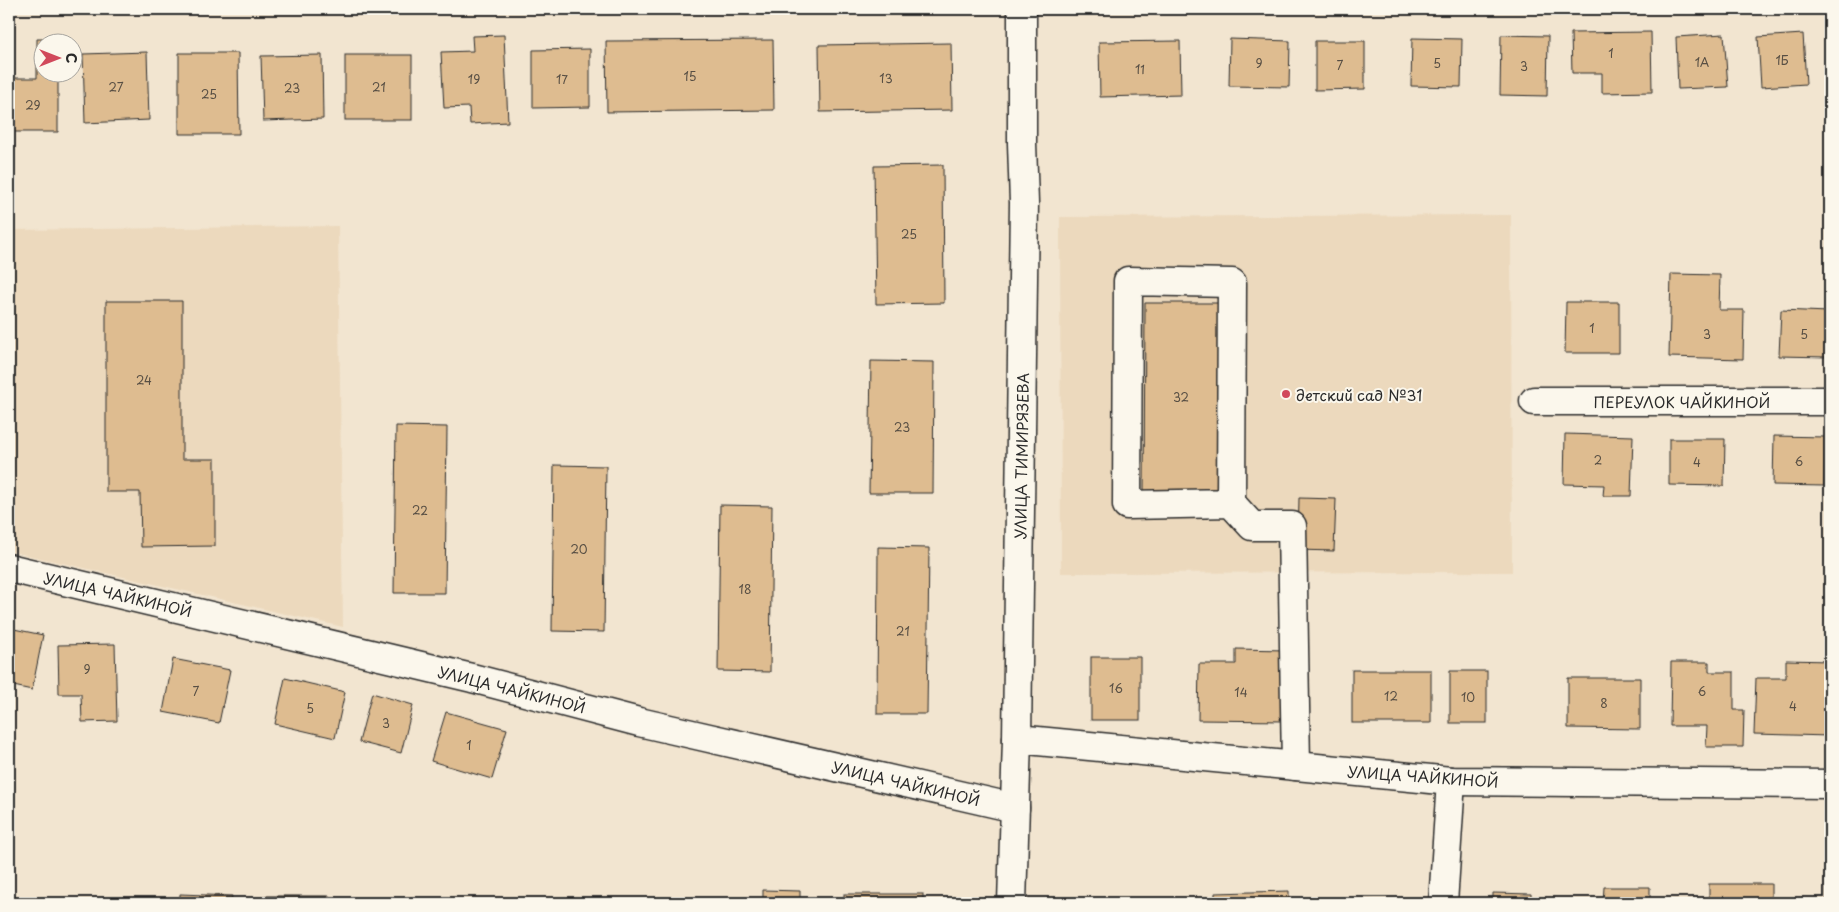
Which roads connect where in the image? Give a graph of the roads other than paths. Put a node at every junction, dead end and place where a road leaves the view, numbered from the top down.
1 (1022, 9) edge
2 (1534, 401) dead end
3 (1830, 401) edge
4 (1231, 503) junction
5 (9, 568) edge
6 (1017, 739) junction
7 (1296, 766) junction
8 (1451, 781) junction
9 (1830, 784) edge
10 (1015, 808) junction
11 (1012, 903) edge
12 (1443, 903) edge

1 - 6 street, УЛИЦА ТИМИРЯЗЕВА
2 - 3 street, ПЕРЕУЛОК ЧАЙКИНОЙ
4 - 4 street
4 - 7 street
5 - 10 street, УЛИЦА ЧАЙКИНОЙ
6 - 7 street, УЛИЦА ЧАЙКИНОЙ
6 - 10 street, УЛИЦА ТИМИРЯЗЕВА
7 - 8 street, УЛИЦА ЧАЙКИНОЙ
8 - 9 street, УЛИЦА ЧАЙКИНОЙ
8 - 12 street
10 - 11 street, УЛИЦА ТИМИРЯЗЕВА

